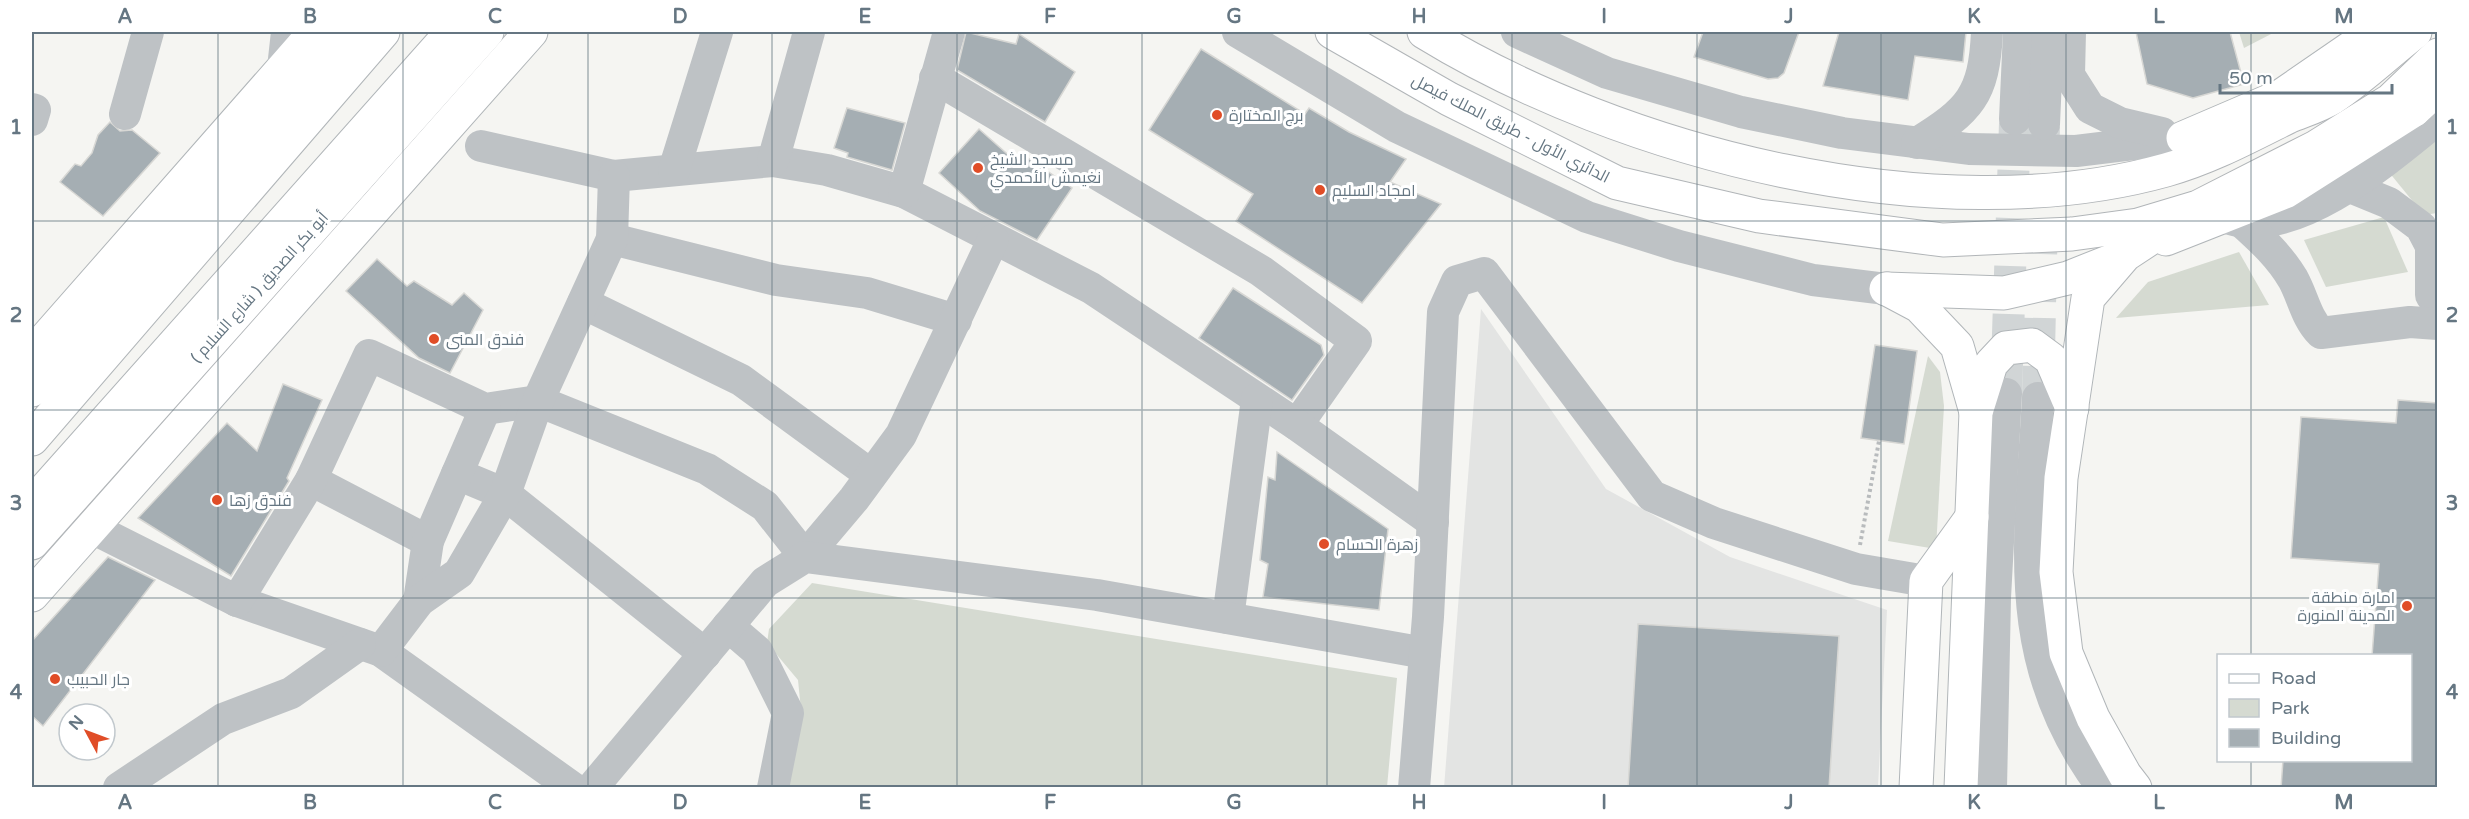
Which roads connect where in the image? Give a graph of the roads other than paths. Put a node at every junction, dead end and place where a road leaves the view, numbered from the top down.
1 (147, 32) edge
2 (287, 32) edge
3 (315, 32) edge
4 (344, 32) edge
5 (383, 32) edge
6 (452, 32) edge
7 (487, 32) edge
8 (531, 32) edge
9 (717, 32) edge
10 (808, 32) edge
11 (949, 32) edge
12 (1238, 32) edge
13 (1332, 32) edge
14 (1424, 32) edge
15 (1517, 32) edge
16 (1987, 32) edge
17 (2019, 32) edge
18 (2048, 32) edge
19 (2070, 32) edge
20 (2373, 32) edge
21 (2415, 32) edge
22 (2438, 55) edge
23 (283, 68) junction
24 (935, 78) junction
25 (2438, 88) edge
26 (2331, 98) junction
27 (32, 109) edge
28 (126, 114) dead end
29 (2426, 115) edge
30 (32, 120) edge
31 (2183, 138) junction
32 (1917, 143) junction
33 (481, 146) dead end
34 (2316, 147) junction
35 (2215, 154) junction
36 (773, 160) junction
37 (674, 170) junction
38 (614, 176) junction
39 (2350, 187) junction
40 (904, 192) junction
41 (2222, 216) junction
42 (2429, 229) edge
43 (612, 239) junction
44 (993, 240) junction
45 (2125, 255) junction
46 (1886, 289) junction
47 (583, 303) junction
48 (2438, 305) edge
49 (956, 320) junction
50 (2438, 324) edge
51 (32, 354) edge
52 (32, 390) edge
53 (2006, 394) tunnel mouth
54 (2038, 398) tunnel mouth
55 (1257, 399) junction
56 (538, 401) junction
57 (2072, 408) junction
58 (485, 409) junction
59 (1976, 412) junction
60 (1297, 425) junction
61 (32, 439) edge
62 (457, 474) junction
63 (871, 476) junction
64 (311, 480) junction
65 (505, 494) junction
66 (1972, 517) junction
67 (39, 522) edge
68 (1433, 522) junction
69 (92, 528) junction
70 (428, 541) junction
71 (805, 557) junction
72 (1926, 581) junction
73 (32, 595) edge
74 (419, 601) junction
75 (237, 602) junction
76 (1228, 618) junction
77 (728, 626) junction
78 (370, 647) junction
79 (705, 654) junction
80 (1425, 654) junction
81 (119, 788) edge
82 (573, 788) edge
83 (592, 788) edge
84 (773, 788) edge
85 (1414, 788) edge
86 (1916, 788) edge
87 (1961, 788) edge
88 (1991, 788) edge
89 (2103, 788) edge
90 (2135, 788) edge

1 - 28 street
2 - 23 street
3 - 23 main road
4 - 52 main road
5 - 61 main road
6 - 67 main road, ( شارع السلام ) أبو بكر الصديق
7 - 67 main road, ( شارع السلام ) أبو بكر الصديق
8 - 69 main road
9 - 37 street
10 - 36 street
11 - 24 street
12 - 46 street
13 - 41 main road, الدائري الأول - طريق الملك فيصل
14 - 35 main road
15 - 32 street
16 - 32 street
17 - 18 street
19 - 31 street
20 - 26 main road
20 - 31 main road
21 - 26 main road
22 - 34 main road, الدائري الأول - طريق الملك فيصل
23 - 51 main road
24 - 40 street
24 - 60 street
25 - 29 main road
26 - 35 main road
27 - 30 street
29 - 34 main road
29 - 39 street
29 - 41 main road
31 - 32 street
31 - 35 street
33 - 38 street
34 - 41 main road, الدائري الأول - طريق الملك فيصل
36 - 37 street
36 - 40 street
37 - 38 street
38 - 43 street
39 - 41 street
39 - 42 street
40 - 44 street
41 - 45 main road
41 - 50 street
42 - 48 street
43 - 47 street
43 - 49 street
44 - 49 street
44 - 55 street
45 - 46 main road
45 - 57 main road
46 - 59 main road
47 - 56 street
47 - 63 street
49 - 63 street
53 - 88 street
54 - 89 street
55 - 60 street
55 - 76 street
56 - 58 street
56 - 65 street
56 - 71 street
57 - 59 main road
57 - 90 main road
58 - 62 street
58 - 64 street
59 - 66 main road
60 - 68 street
62 - 65 street
62 - 70 street
63 - 71 street
64 - 70 street
64 - 75 street
65 - 74 street
65 - 79 street
66 - 72 main road
66 - 87 main road
68 - 72 street
68 - 80 street
69 - 73 main road
69 - 75 street
70 - 74 street
71 - 76 street
71 - 77 street
72 - 86 main road
74 - 78 street
75 - 78 street
76 - 80 street
77 - 79 street
77 - 84 street
78 - 81 street
78 - 82 street
79 - 83 street
80 - 85 street

